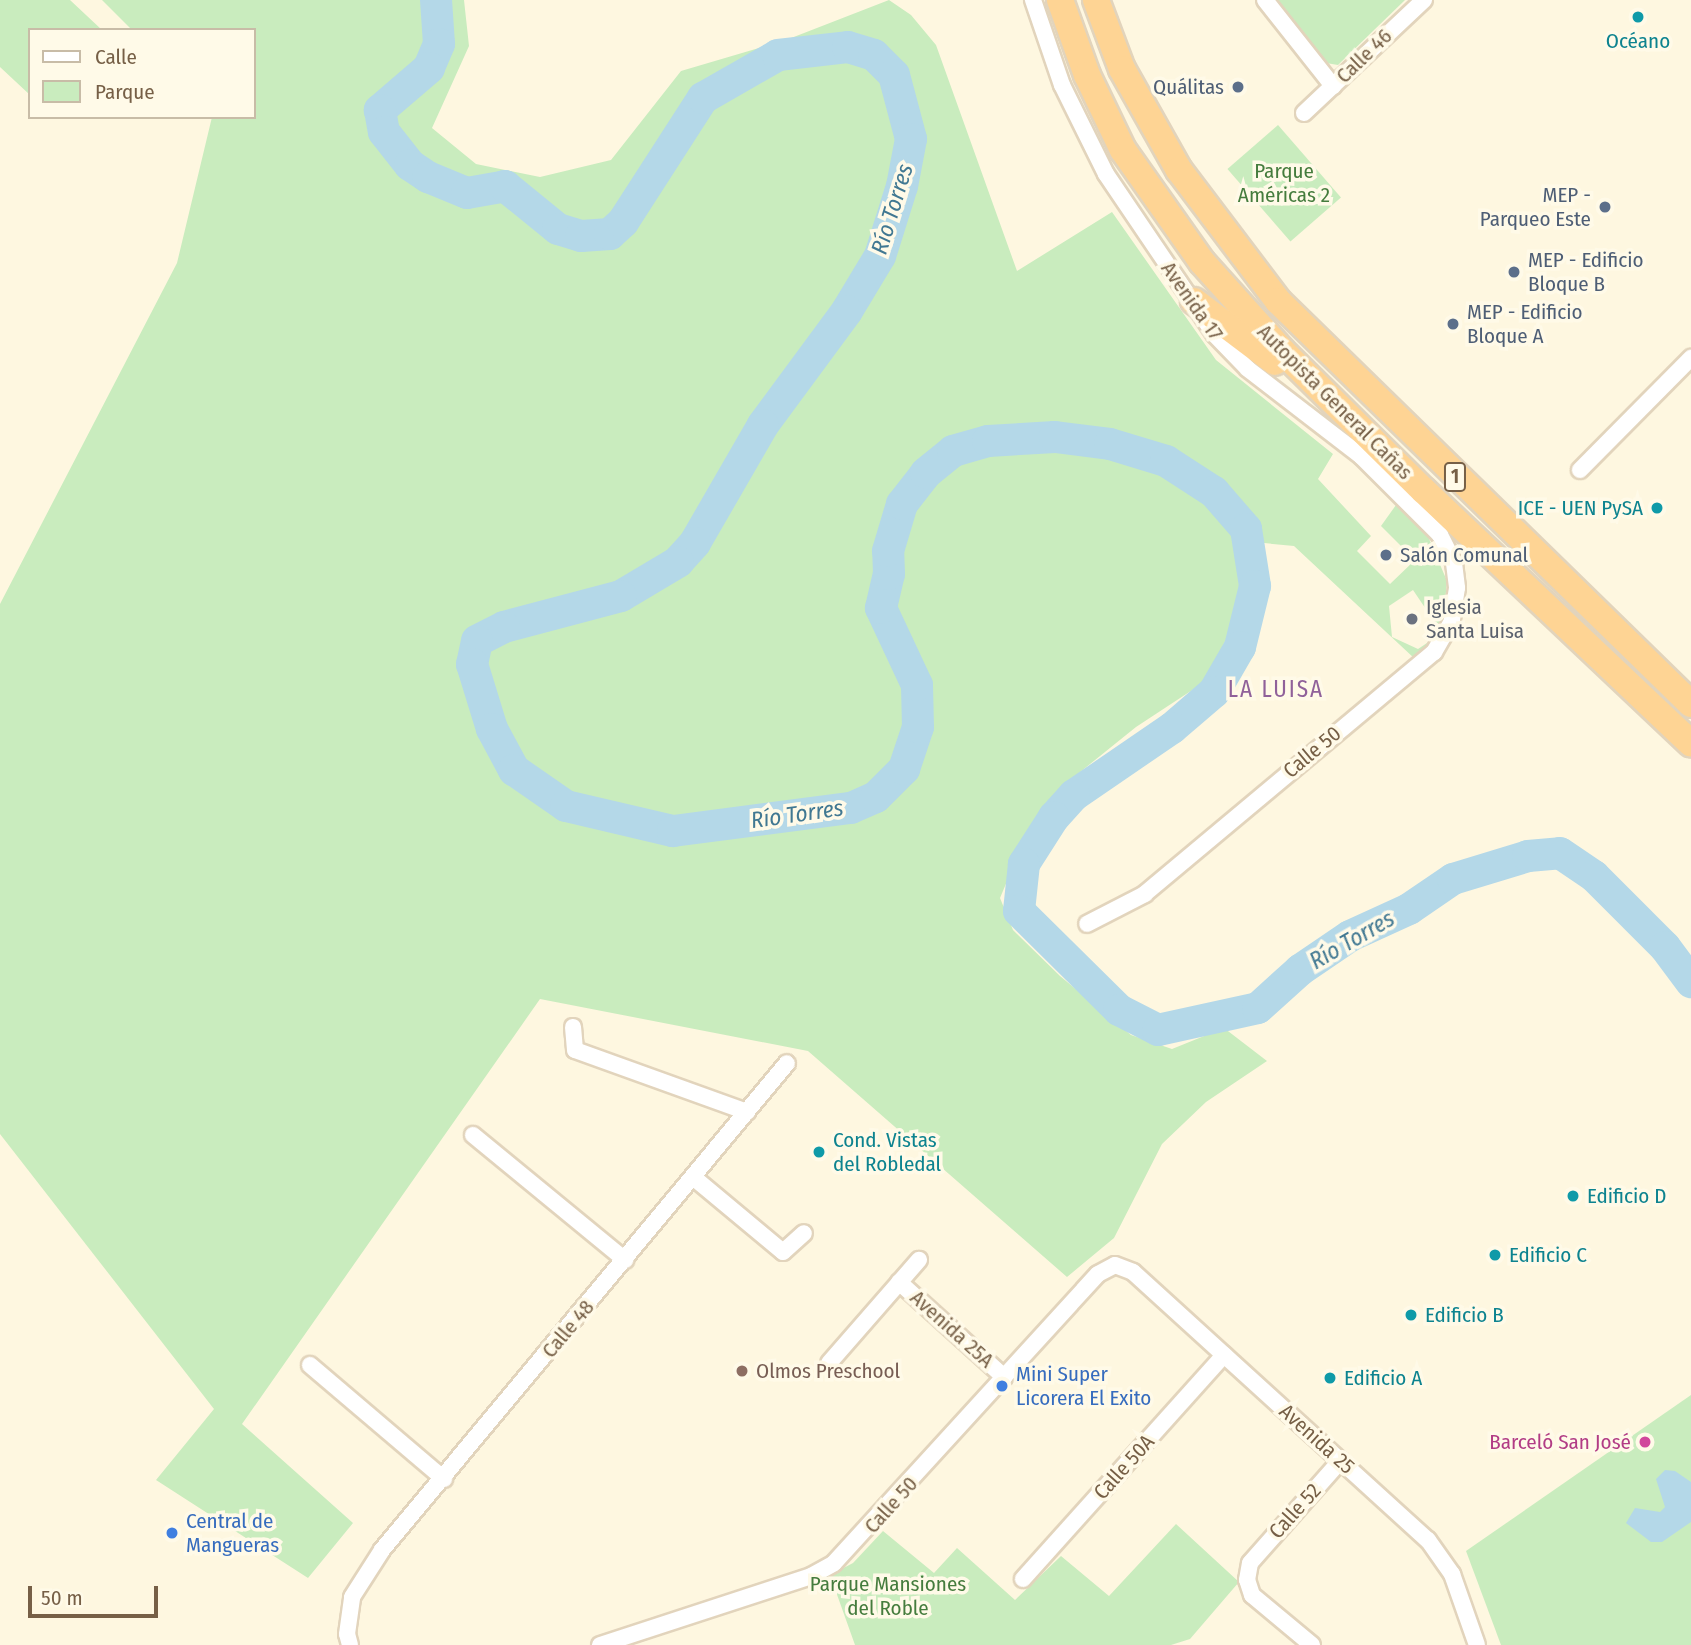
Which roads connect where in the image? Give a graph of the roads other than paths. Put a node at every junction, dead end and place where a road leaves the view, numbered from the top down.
1 (1033, 0) edge
2 (1060, 0) edge
3 (1096, 0) edge
4 (1265, 0) edge
5 (1424, 0) edge
6 (1333, 86) junction
7 (1304, 113) dead end
8 (1194, 301) junction
9 (1691, 358) edge
10 (1347, 415) junction
11 (1580, 470) dead end
12 (1440, 535) joint
13 (1691, 704) edge
14 (1691, 743) edge
15 (1087, 924) dead end
16 (573, 1027) dead end
17 (786, 1063) dead end
18 (747, 1112) junction
19 (474, 1135) dead end
20 (693, 1177) junction
21 (804, 1233) dead end
22 (625, 1260) junction
23 (919, 1260) dead end
24 (1115, 1265) joint
25 (899, 1282) junction
26 (1224, 1355) junction
27 (829, 1363) dead end
28 (310, 1365) dead end
29 (1004, 1377) junction
30 (1341, 1460) junction
31 (444, 1479) junction
32 (1023, 1579) dead end
33 (350, 1645) edge
34 (600, 1645) edge
35 (1312, 1645) edge
36 (1477, 1645) edge

1 - 8 street, Avenida 17
2 - 10 highway, Autopista General Cañas / 1
3 - 13 highway, Autopista General Cañas / 1
4 - 6 street
5 - 6 street, Calle 46
6 - 7 street, Calle 46
8 - 10 highway
8 - 12 street, Avenida 17
9 - 11 street
10 - 14 highway, Autopista General Cañas / 1
12 - 15 street, Calle 50
16 - 18 street
17 - 18 street, Calle 48
18 - 20 street, Calle 48
19 - 22 street
20 - 21 street
20 - 22 street, Calle 48
22 - 31 street, Calle 48
23 - 25 street
24 - 26 street, Avenida 25
24 - 29 street, Calle 50
25 - 27 street
25 - 29 street, Avenida 25A
26 - 30 street, Avenida 25
26 - 32 street, Calle 50A
28 - 31 street
29 - 34 street, Calle 50
30 - 35 street, Calle 52
30 - 36 street, Avenida 25
31 - 33 street, Calle 48

